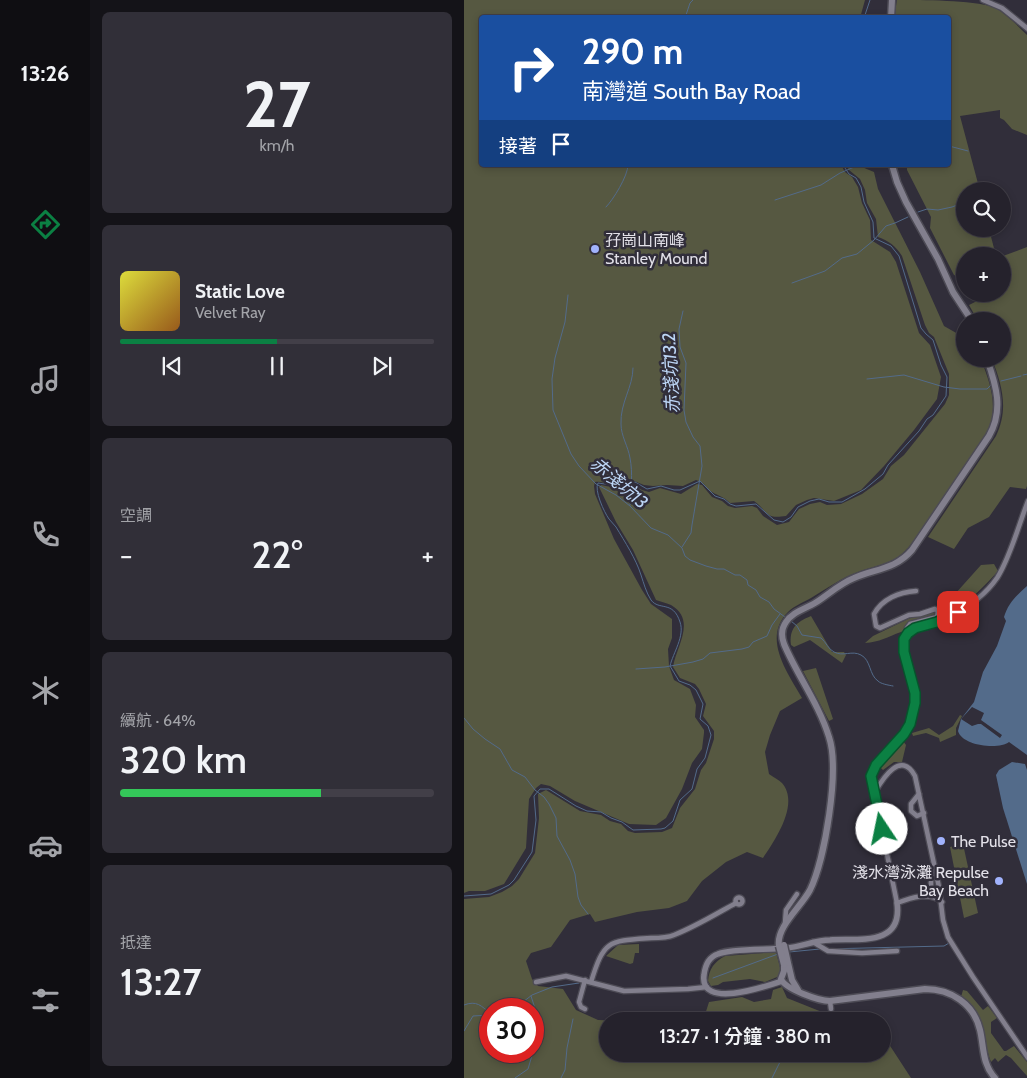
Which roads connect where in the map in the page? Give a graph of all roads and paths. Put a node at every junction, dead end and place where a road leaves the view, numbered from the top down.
1 (892, 0) edge
2 (984, 0) edge
3 (890, 15) edge
4 (1027, 29) edge
5 (893, 167) edge
6 (966, 312) edge
7 (989, 367) edge
8 (1027, 501) edge
9 (916, 591) dead end
10 (908, 633) junction
11 (874, 792) junction
12 (920, 793) junction
13 (924, 813) junction
14 (935, 870) junction
15 (797, 894) dead end
16 (924, 897) junction
17 (942, 902) junction
18 (736, 903) dead end
19 (897, 903) junction
20 (785, 925) junction
21 (814, 943) junction
22 (897, 951) dead end
23 (786, 964) junction
24 (791, 978) junction
25 (588, 981) junction
26 (783, 981) junction
27 (536, 982) dead end
28 (707, 987) junction
29 (801, 992) junction
30 (830, 1001) junction
31 (585, 1008) dead end
32 (831, 1009) dead end
33 (1027, 1058) edge
34 (995, 1078) edge

1 - 3 main road
2 - 4 street
5 - 6 main road
7 - 20 main road
8 - 10 street
9 - 10 street
10 - 11 street
11 - 12 street
11 - 19 street
12 - 13 street
12 - 13 street
13 - 14 street
14 - 16 street
14 - 17 street
15 - 20 street
16 - 17 street
16 - 19 street
17 - 33 street
18 - 25 street
19 - 21 street
20 - 23 main road, bridge
21 - 22 street
21 - 28 street
23 - 24 main road
23 - 26 main road
24 - 26 main road
24 - 29 main road
25 - 27 street
25 - 28 street
25 - 31 street
26 - 28 street
26 - 29 main road
29 - 30 main road
30 - 32 street
30 - 34 main road

